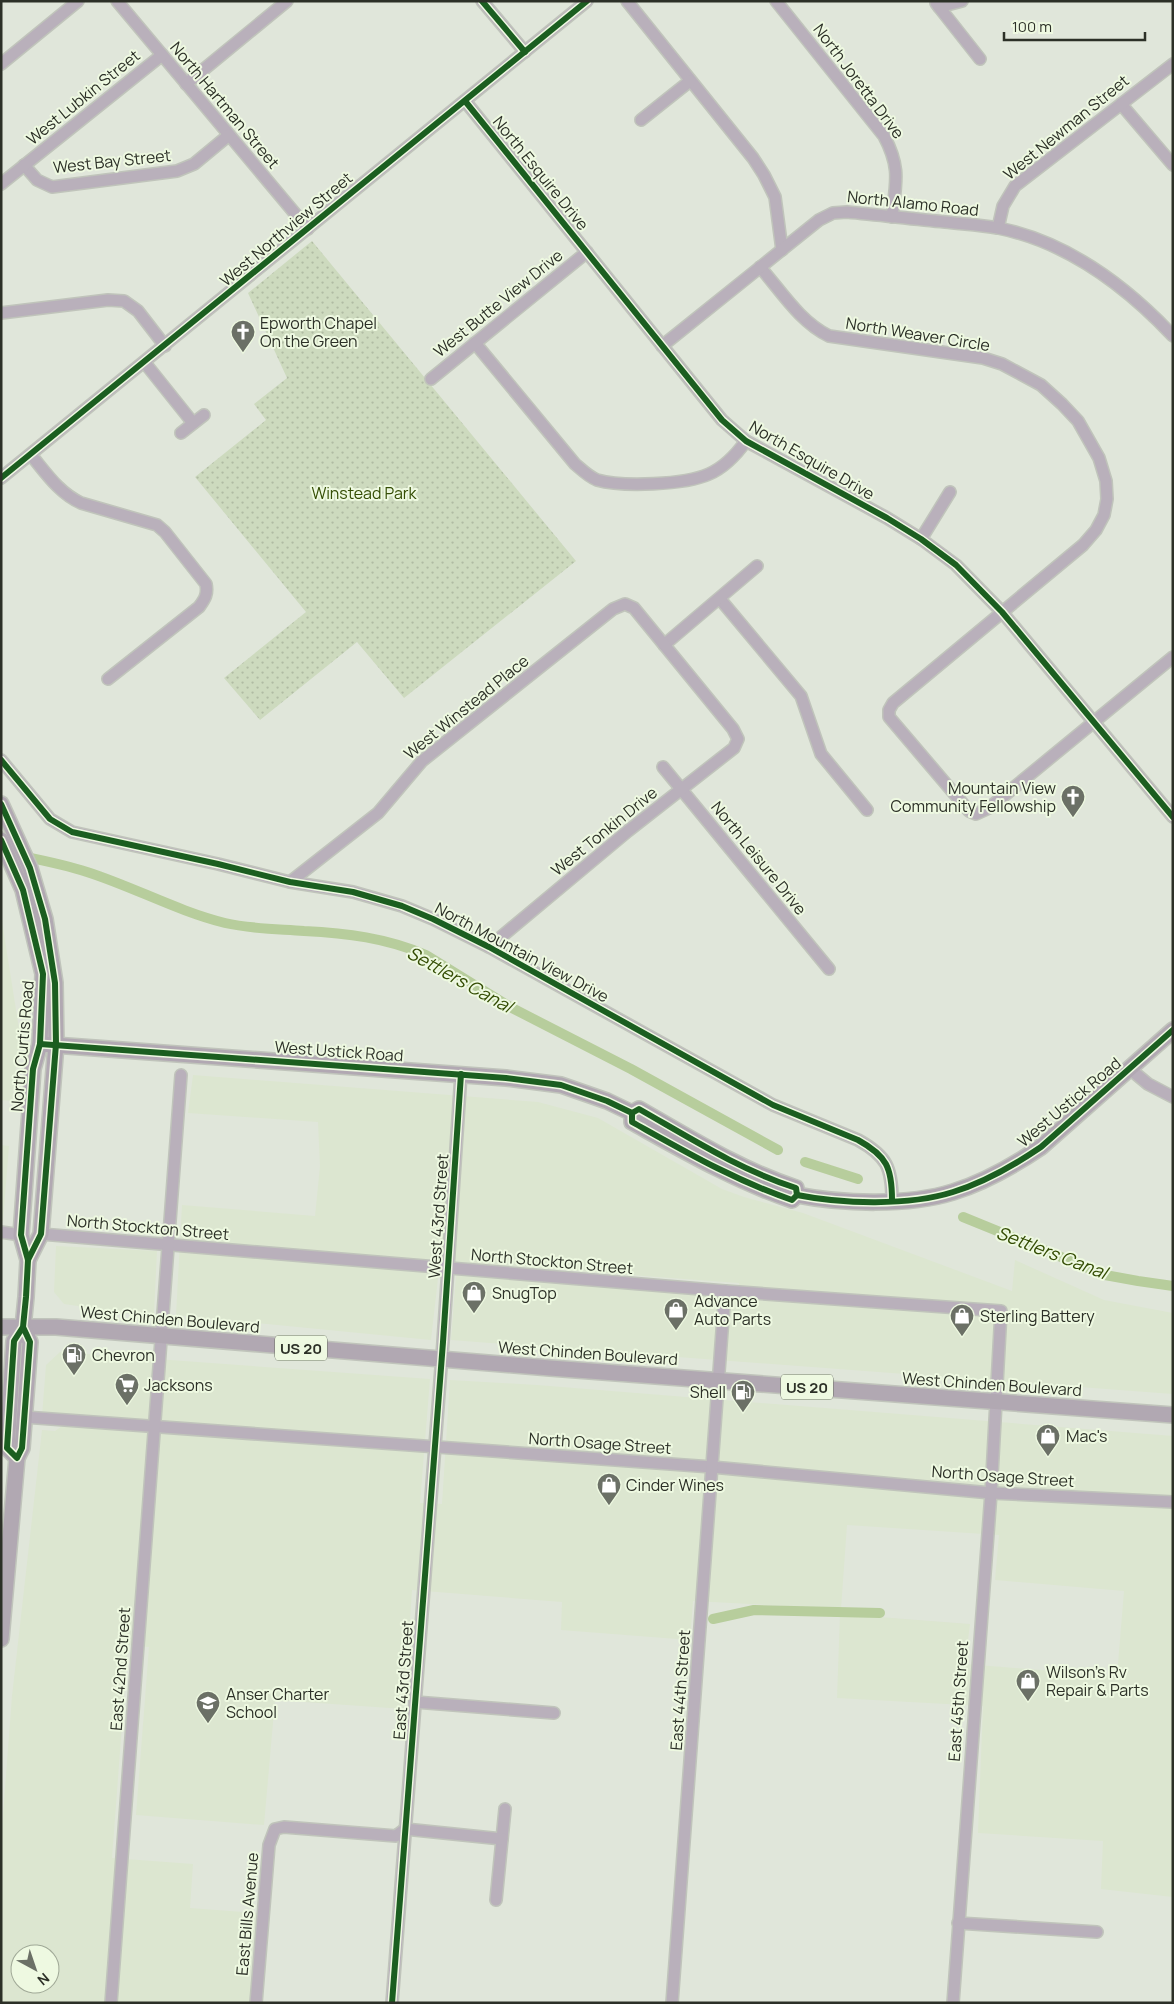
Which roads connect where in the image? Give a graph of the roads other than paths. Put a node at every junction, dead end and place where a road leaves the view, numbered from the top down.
1 (78, 1) edge
2 (117, 1) edge
3 (287, 1) edge
4 (482, 1) edge
5 (587, 1) edge
6 (626, 1) edge
7 (776, 1) edge
8 (962, 1) edge
9 (937, 4) edge
10 (525, 52) junction
11 (162, 55) junction
12 (980, 58) dead end
13 (1, 64) edge
14 (1173, 64) edge
15 (690, 81) junction
16 (186, 84) junction
17 (465, 101) junction
18 (1121, 104) junction
19 (641, 120) dead end
20 (229, 135) junction
21 (24, 165) junction
22 (1173, 165) edge
23 (1, 184) edge
24 (892, 217) junction
25 (998, 228) junction
26 (308, 229) junction
27 (782, 250) junction
28 (587, 252) junction
29 (760, 267) junction
30 (1, 313) edge
31 (1173, 336) edge
32 (475, 343) junction
33 (165, 346) junction
34 (662, 346) junction
35 (145, 362) junction
36 (431, 380) dead end
37 (204, 415) dead end
38 (194, 424) junction
39 (181, 433) dead end
40 (746, 441) junction
41 (31, 455) junction
42 (1, 478) edge
43 (950, 492) dead end
44 (920, 538) junction
45 (757, 566) dead end
46 (720, 599) junction
47 (1002, 612) junction
48 (664, 645) junction
49 (1173, 657) edge
50 (108, 679) dead end
51 (1093, 722) junction
52 (1, 760) edge
53 (663, 767) dead end
54 (682, 789) junction
55 (1, 804) edge
56 (867, 810) dead end
57 (1173, 817) edge
58 (1, 840) edge
59 (290, 882) junction
60 (29, 887) junction
61 (489, 947) junction
62 (829, 969) dead end
63 (1173, 1030) edge
64 (40, 1044) junction
65 (56, 1044) junction
66 (1130, 1069) junction
67 (461, 1074) junction
68 (182, 1075) dead end
69 (1173, 1097) edge
70 (892, 1200) junction
71 (1, 1232) edge
72 (41, 1234) junction
73 (21, 1235) junction
74 (169, 1245) junction
75 (28, 1260) junction
76 (448, 1269) junction
77 (724, 1291) junction
78 (1001, 1311) joint
79 (1, 1327) edge
80 (23, 1327) junction
81 (161, 1337) junction
82 (441, 1359) junction
83 (718, 1380) junction
84 (997, 1402) junction
85 (1173, 1415) edge
86 (24, 1417) junction
87 (5, 1418) edge
88 (154, 1426) junction
89 (434, 1446) junction
90 (17, 1458) junction
91 (712, 1468) junction
92 (991, 1492) junction
93 (1173, 1502) edge
94 (1, 1639) edge
95 (415, 1702) junction
96 (554, 1713) dead end
97 (505, 1809) dead end
98 (405, 1829) junction
99 (502, 1839) junction
100 (496, 1900) dead end
101 (958, 1923) junction
102 (1098, 1932) dead end
103 (111, 2003) edge
104 (256, 2003) edge
105 (392, 2003) edge
106 (672, 2003) edge
107 (953, 2003) edge

1 - 13 street
2 - 11 street, North Hartman Street
3 - 16 street
4 - 10 street
5 - 10 street, West Northview Street
6 - 15 street
7 - 24 street, North Joretta Drive
8 - 9 street
9 - 12 street
10 - 17 street, West Northview Street
11 - 16 street, North Hartman Street
11 - 21 street, West Lubkin Street
14 - 18 street, West Newman Street
15 - 19 street
15 - 27 street
16 - 20 street, North Hartman Street
17 - 26 street, West Northview Street
17 - 28 street, North Esquire Drive
18 - 22 street
18 - 25 street, West Newman Street
20 - 21 street, West Bay Street
20 - 26 street, North Hartman Street
21 - 23 street, West Lubkin Street
24 - 25 street, North Alamo Road
24 - 27 street, North Alamo Road
25 - 31 street, North Alamo Road
26 - 33 street, West Northview Street
27 - 29 street, North Alamo Road
28 - 32 street, West Butte View Drive
28 - 34 street, North Esquire Drive
29 - 34 street, North Alamo Road
29 - 47 street, North Weaver Circle
30 - 33 street
32 - 36 street, West Butte View Drive
32 - 40 street
33 - 35 street, West Northview Street
34 - 40 street, North Esquire Drive
35 - 38 street
35 - 41 street, West Northview Street
37 - 38 street
38 - 39 street
40 - 44 street, North Esquire Drive
41 - 42 street, West Northview Street
41 - 50 street
43 - 44 street
44 - 47 street, North Esquire Drive
45 - 46 street
46 - 48 street
46 - 56 street
47 - 51 street, North Esquire Drive
47 - 51 street, North Weaver Circle
48 - 54 street, West Tonkin Drive
48 - 59 street, West Winstead Place
49 - 51 street
51 - 57 street, North Esquire Drive
52 - 59 street, North Mountain View Drive
53 - 54 street, North Leisure Drive
54 - 61 street, West Tonkin Drive
54 - 62 street, North Leisure Drive
55 - 60 main road, North Curtis Road
58 - 60 main road, North Curtis Road
59 - 61 street, North Mountain View Drive
60 - 64 main road, North Curtis Road
60 - 65 main road, North Curtis Road
61 - 70 street, North Mountain View Drive
63 - 66 main road, West Ustick Road
64 - 65 main road, West Ustick Road
64 - 73 main road, North Curtis Road
65 - 67 main road, West Ustick Road
65 - 72 main road, North Curtis Road
66 - 69 street
66 - 70 main road, West Ustick Road
67 - 70 main road, West Ustick Road
67 - 76 street, West 43rd Street
68 - 74 street, East 42nd Street
71 - 73 street
72 - 74 street, North Stockton Street
72 - 75 main road, North Curtis Road
73 - 75 main road, North Curtis Road
74 - 76 street, North Stockton Street
74 - 81 street, East 42nd Street
75 - 80 main road, North Curtis Road
76 - 77 street, North Stockton Street
76 - 82 street, West 43rd Street
77 - 78 street, North Stockton Street
77 - 83 street, East 44th Street
78 - 84 street, East 45th Street
79 - 80 main road, West Chinden Boulevard / US 20
80 - 81 main road, West Chinden Boulevard / US 20
80 - 86 main road
80 - 87 main road
81 - 82 main road, West Chinden Boulevard / US 20
81 - 88 street, East 42nd Street
82 - 83 main road, West Chinden Boulevard / US 20
82 - 89 street, East 43rd Street
83 - 84 main road, West Chinden Boulevard / US 20
83 - 91 street, East 44th Street
84 - 85 main road, West Chinden Boulevard / US 20
84 - 92 street, East 45th Street
86 - 88 street, North Osage Street
86 - 90 main road
87 - 90 main road
88 - 89 street, North Osage Street
88 - 103 street, East 42nd Street
89 - 91 street, North Osage Street
89 - 95 street, East 43rd Street
90 - 94 main road
91 - 92 street, North Osage Street
91 - 106 street, East 44th Street
92 - 93 street, North Osage Street
92 - 101 street, East 45th Street
95 - 96 street
95 - 98 street, East 43rd Street
97 - 99 street
98 - 99 street
98 - 104 street, East Bills Avenue
98 - 105 street, East 43rd Street
99 - 100 street
101 - 102 street
101 - 107 street, East 45th Street

